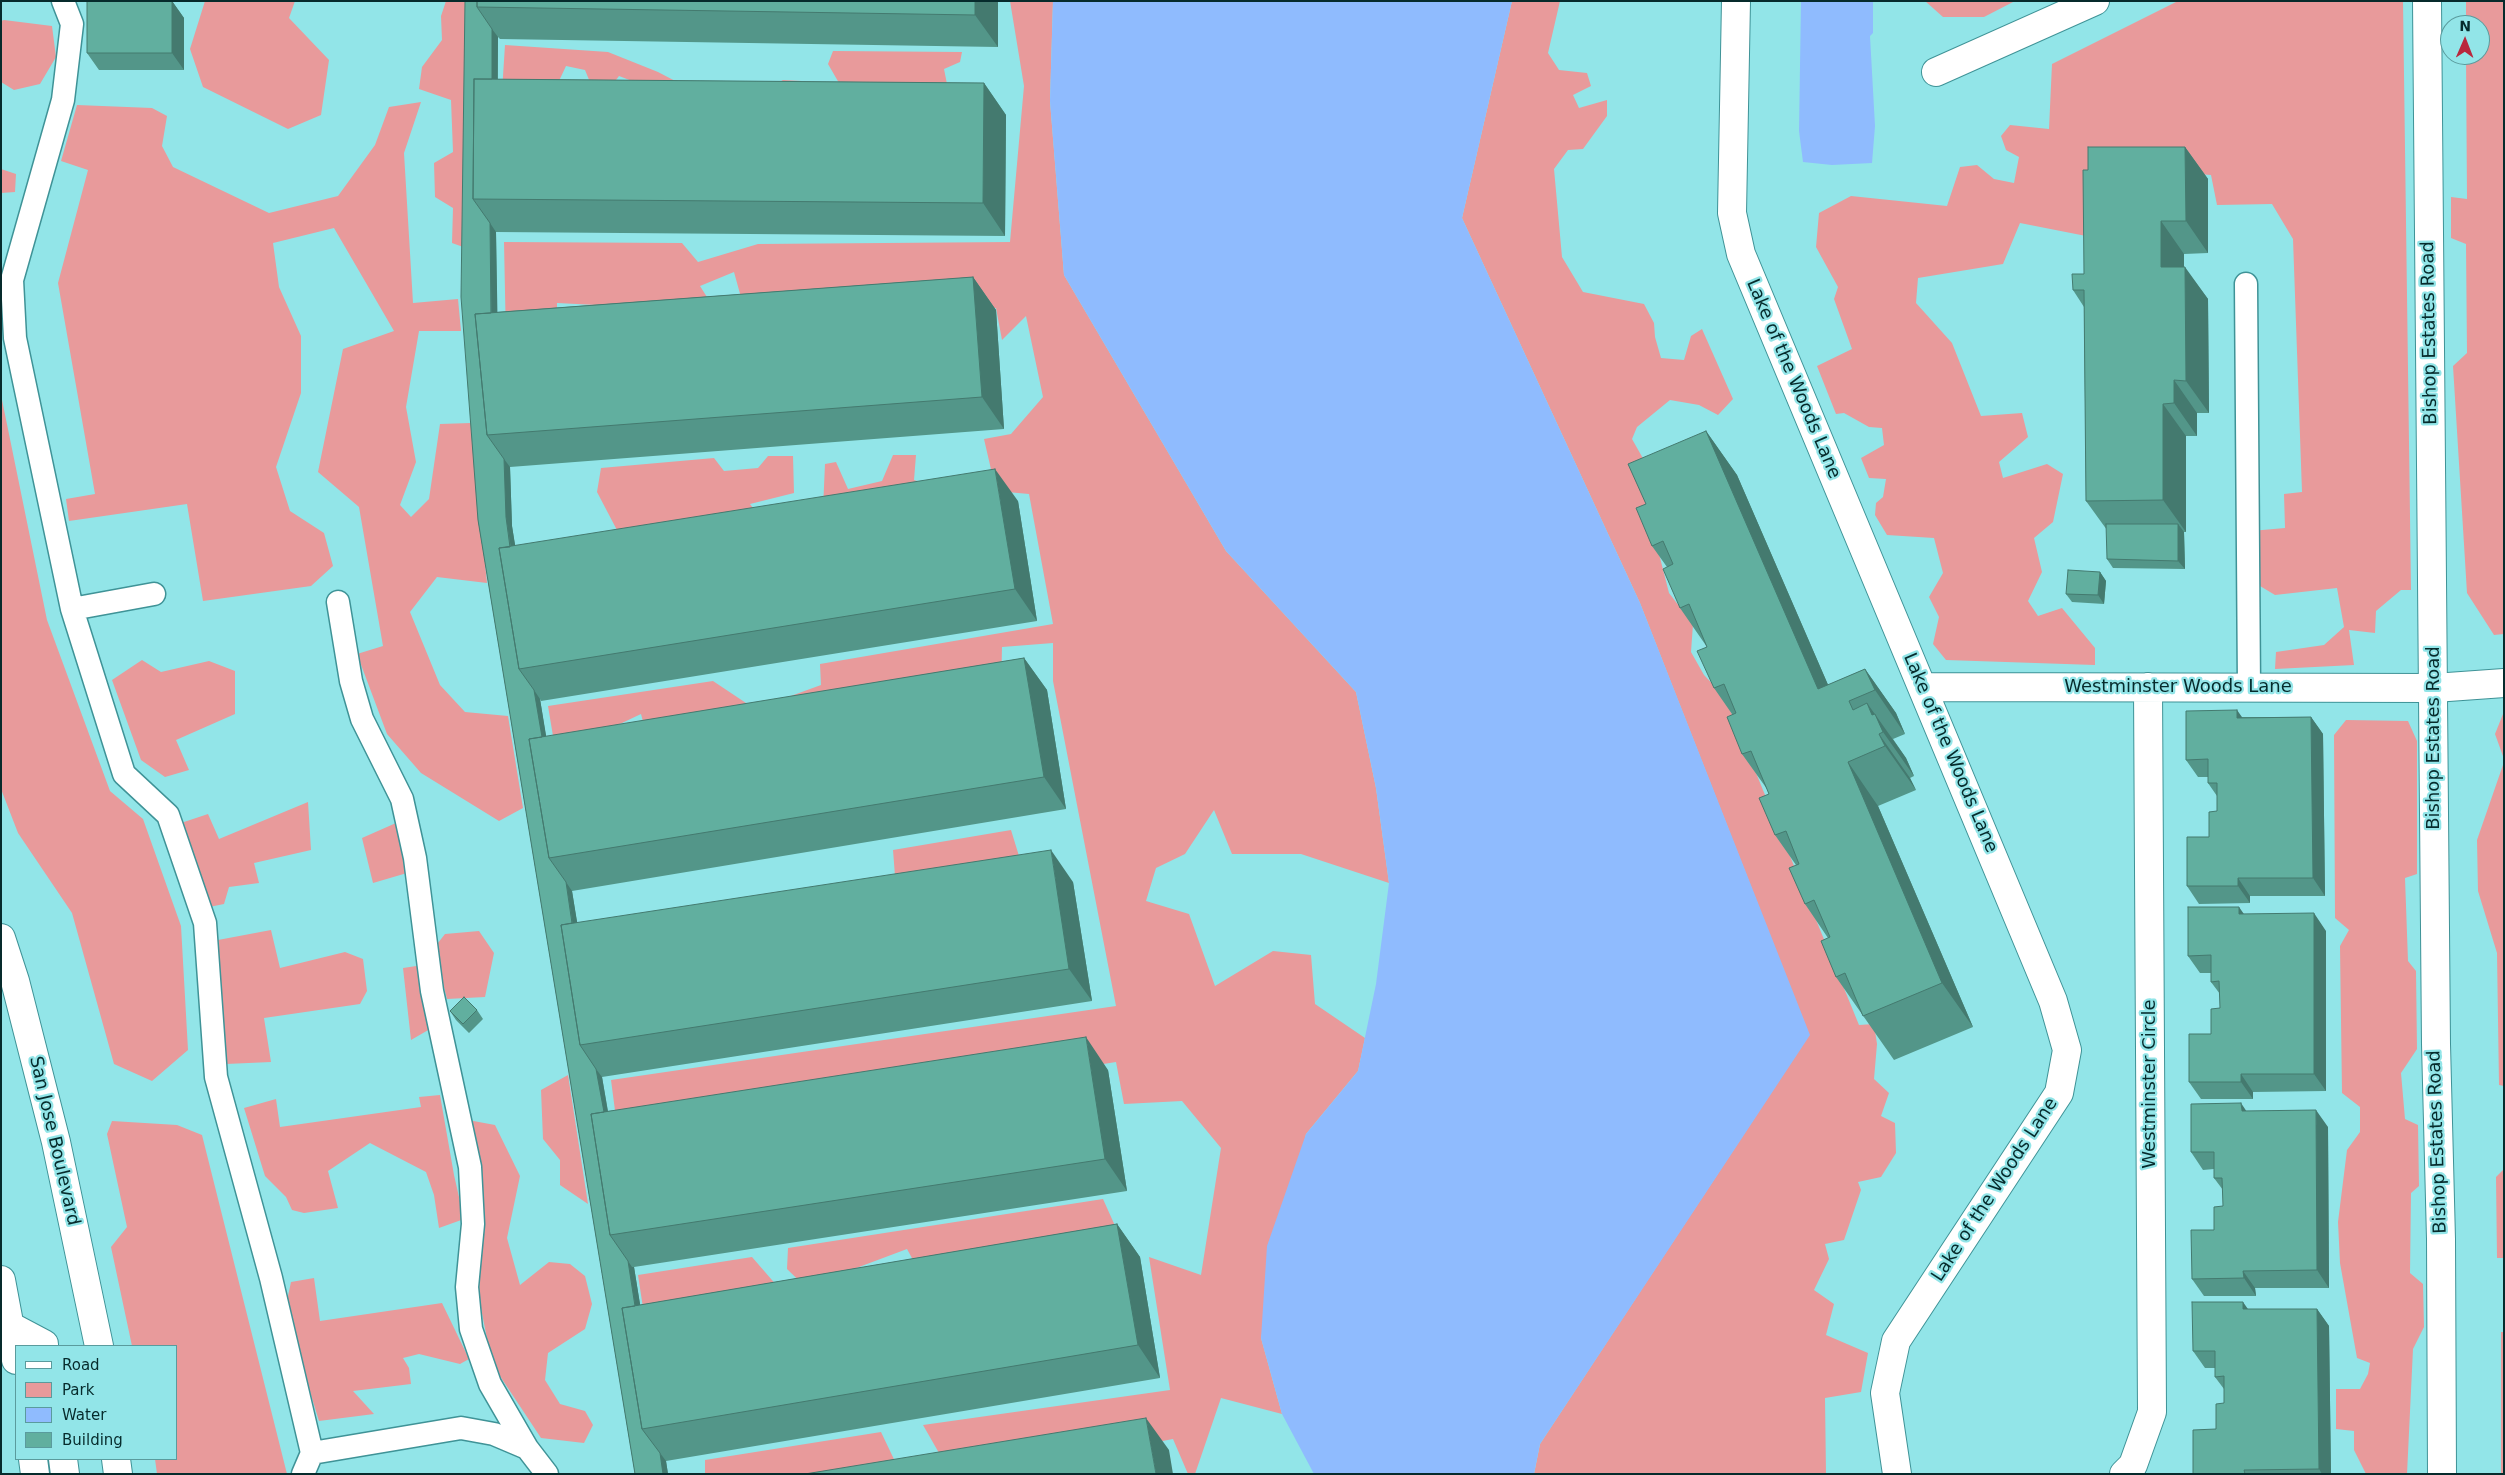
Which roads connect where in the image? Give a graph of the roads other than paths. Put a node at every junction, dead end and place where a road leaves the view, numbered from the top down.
1 (63, 1) edge
2 (1736, 1) edge
3 (2095, 1) edge
4 (2427, 1) edge
5 (1936, 72) dead end
6 (2246, 284) dead end
7 (154, 594) dead end
8 (338, 602) dead end
9 (72, 609) junction
10 (2504, 683) edge
11 (1923, 687) junction
12 (2148, 687) junction
13 (2249, 688) junction
14 (2434, 688) junction
15 (1, 938) edge
16 (1, 1280) edge
17 (6, 1327) edge
18 (44, 1345) edge
19 (99, 1345) edge
20 (15, 1357) edge
21 (527, 1448) junction
22 (312, 1453) junction
23 (33, 1460) edge
24 (63, 1460) edge
25 (116, 1460) edge
26 (35, 1474) edge
27 (65, 1474) edge
28 (118, 1474) edge
29 (303, 1474) edge
30 (547, 1474) edge
31 (1897, 1474) edge
32 (2124, 1474) edge
33 (2442, 1474) edge

1 - 9 lane
2 - 11 street, Lake of the Woods Lane
3 - 5 street
4 - 14 street, Bishop Estates Road
6 - 13 lane
7 - 9 lane
8 - 21 lane
9 - 22 lane
10 - 14 street, Westminster Woods Lane
11 - 12 street, Westminster Woods Lane
11 - 31 street, Lake of the Woods Lane
12 - 13 street, Westminster Woods Lane
12 - 32 street, Westminster Circle
13 - 14 street, Westminster Woods Lane
14 - 33 street, Bishop Estates Road
15 - 19 street, San Jose Boulevard
16 - 17 street
17 - 18 street
17 - 20 street
21 - 22 lane
21 - 30 lane
22 - 29 lane
23 - 26 street
24 - 27 street
25 - 28 street

